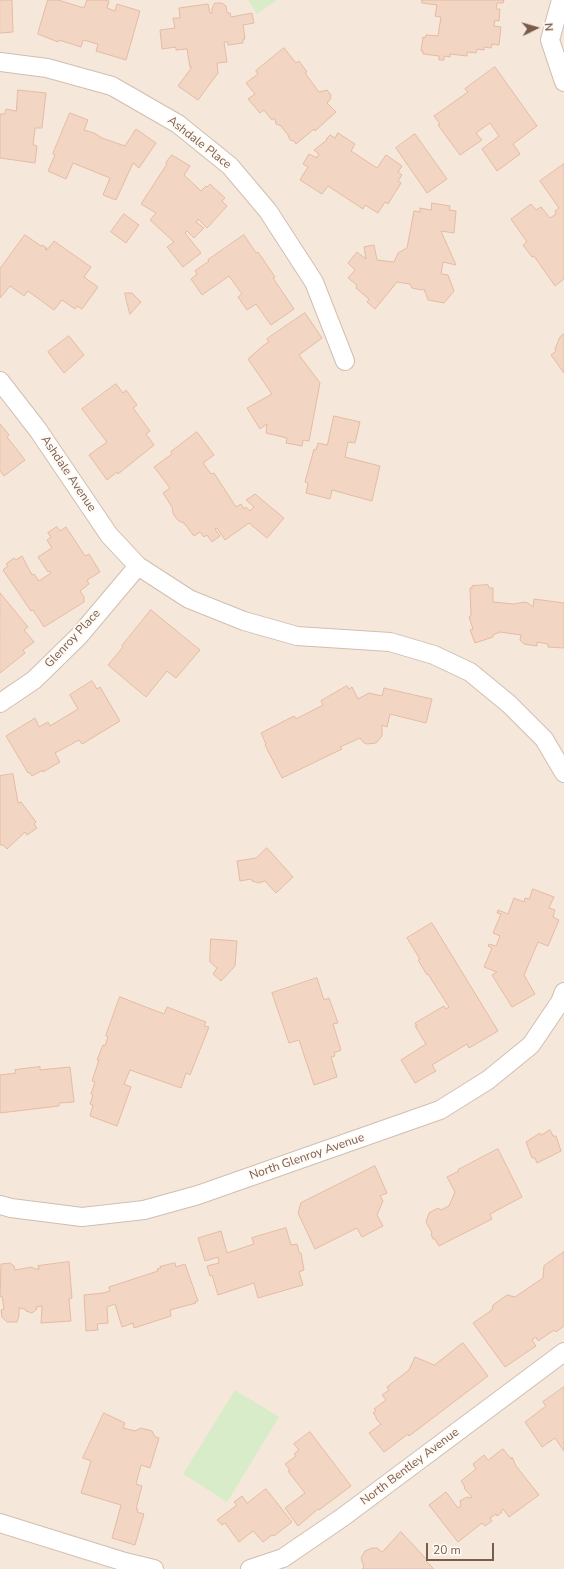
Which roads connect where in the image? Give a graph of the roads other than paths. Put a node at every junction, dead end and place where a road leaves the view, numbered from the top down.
1 (561, 0) edge
2 (0, 62) edge
3 (564, 82) edge
4 (345, 361) dead end
5 (0, 381) edge
6 (138, 566) junction
7 (0, 703) edge
8 (564, 773) edge
9 (564, 992) edge
10 (0, 1205) edge
11 (564, 1352) edge
12 (0, 1523) edge
13 (154, 1569) edge
14 (250, 1569) edge

1 - 3 street
2 - 4 street, Ashdale Place
5 - 6 street, Ashdale Avenue
6 - 7 street, Glenroy Place
6 - 8 street
9 - 10 street, North Glenroy Avenue
11 - 14 street, North Bentley Avenue
12 - 13 street

